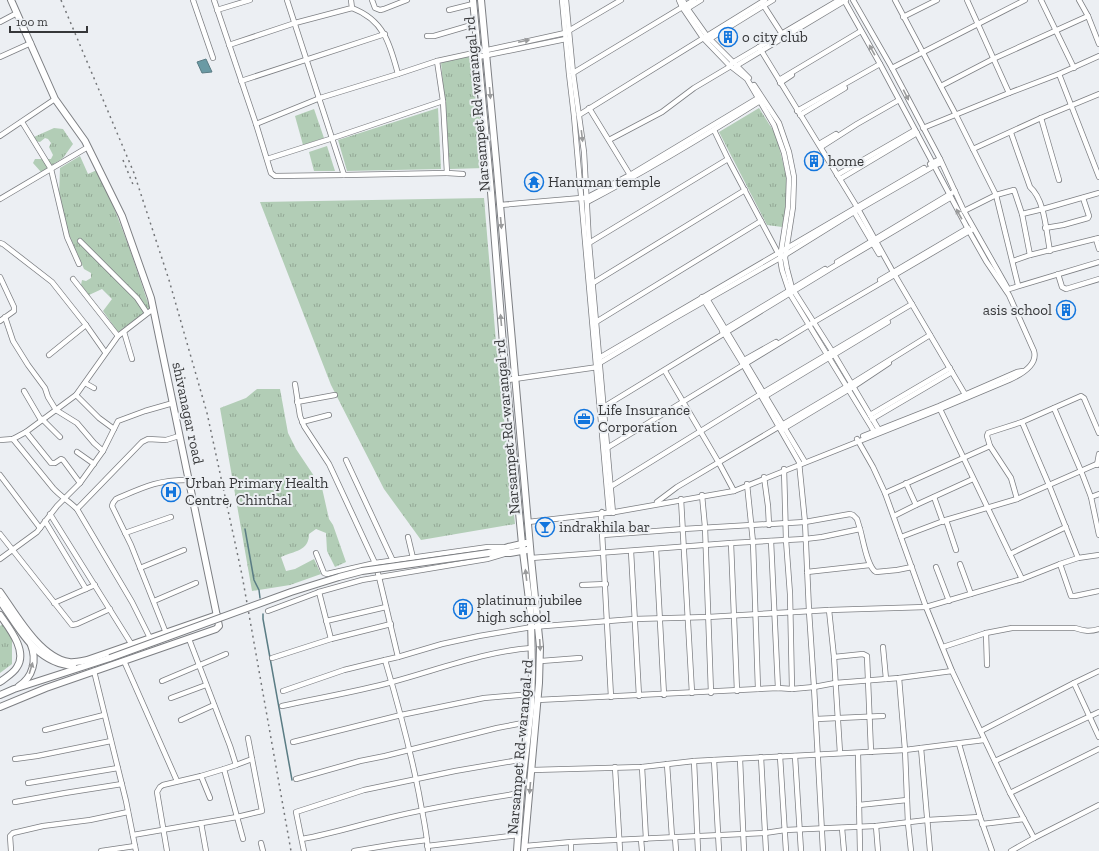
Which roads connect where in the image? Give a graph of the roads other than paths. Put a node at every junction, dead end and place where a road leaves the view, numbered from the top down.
1 (11, 0) edge
2 (193, 0) edge
3 (214, 0) edge
4 (250, 0) edge
5 (287, 0) edge
6 (351, 0) edge
7 (372, 0) edge
8 (406, 0) edge
9 (481, 0) edge
10 (562, 0) edge
11 (566, 0) edge
12 (621, 0) edge
13 (679, 0) edge
14 (694, 0) edge
15 (701, 0) edge
16 (773, 0) edge
17 (839, 0) edge
18 (845, 0) edge
19 (895, 0) edge
20 (937, 0) edge
21 (967, 0) edge
22 (1025, 0) edge
23 (1041, 0) edge
24 (1079, 0) edge
25 (854, 1) edge
26 (473, 2) edge
27 (764, 2) edge
28 (684, 6) edge
29 (352, 8) junction
30 (217, 10) junction
31 (449, 10) dead end
32 (17, 13) junction
33 (1088, 16) junction
34 (903, 17) junction
35 (0, 22) edge
36 (295, 23) junction
37 (475, 24) junction
38 (978, 24) junction
39 (1057, 31) junction
40 (567, 32) junction
41 (862, 32) junction
42 (385, 34) junction
43 (782, 34) junction
44 (427, 36) dead end
45 (566, 39) junction
46 (706, 39) junction
47 (31, 43) junction
48 (1099, 44) edge
49 (229, 45) junction
50 (760, 49) junction
51 (486, 52) junction
52 (922, 53) junction
53 (477, 54) junction
54 (1099, 56) edge
55 (0, 57) edge
56 (212, 58) dead end
57 (307, 59) junction
58 (993, 60) junction
59 (437, 61) junction
60 (732, 65) junction
61 (881, 65) junction
62 (892, 68) junction
63 (1074, 68) junction
64 (573, 73) junction
65 (398, 74) junction
66 (1059, 74) junction
67 (241, 81) junction
68 (780, 81) junction
69 (941, 86) junction
70 (1009, 93) junction
71 (1099, 94) edge
72 (320, 98) junction
73 (898, 98) junction
74 (55, 99) junction
75 (759, 99) junction
76 (443, 100) junction
77 (1071, 105) junction
78 (589, 108) junction
79 (798, 113) junction
80 (579, 115) junction
81 (956, 115) junction
82 (1041, 118) junction
83 (22, 122) junction
84 (256, 124) junction
85 (923, 128) junction
86 (714, 130) junction
87 (916, 131) junction
88 (1010, 133) junction
89 (0, 136) edge
90 (333, 138) junction
91 (609, 140) junction
92 (820, 146) junction
93 (88, 147) junction
94 (973, 149) junction
95 (266, 159) junction
96 (728, 159) junction
97 (940, 161) junction
98 (933, 164) junction
99 (51, 169) junction
100 (447, 173) junction
101 (463, 174) dead end
102 (344, 175) junction
103 (630, 175) junction
104 (838, 177) junction
105 (1099, 177) edge
106 (1059, 180) dead end
107 (744, 190) junction
108 (955, 191) junction
109 (1099, 193) edge
110 (996, 195) junction
111 (949, 196) junction
112 (581, 198) junction
113 (1083, 198) junction
114 (0, 199) edge
115 (586, 200) junction
116 (500, 204) junction
117 (1043, 209) junction
118 (855, 210) junction
119 (964, 211) junction
120 (1022, 214) junction
121 (761, 221) junction
122 (1045, 228) junction
123 (970, 229) junction
124 (1098, 239) edge
125 (80, 241) dead end
126 (874, 242) junction
127 (0, 243) edge
128 (589, 243) junction
129 (787, 248) junction
130 (1099, 249) edge
131 (1050, 251) junction
132 (780, 254) junction
133 (786, 254) junction
134 (1030, 255) junction
135 (1013, 261) junction
136 (1099, 262) edge
137 (79, 264) dead end
138 (893, 274) junction
139 (1058, 274) junction
140 (0, 279) edge
141 (73, 279) dead end
142 (1099, 279) edge
143 (593, 282) junction
144 (1018, 285) junction
145 (1007, 289) junction
146 (791, 291) junction
147 (705, 299) junction
148 (911, 305) junction
149 (153, 309) junction
150 (147, 314) junction
151 (5, 317) junction
152 (0, 322) edge
153 (596, 322) junction
154 (811, 322) junction
155 (86, 325) junction
156 (725, 331) junction
157 (124, 332) junction
158 (118, 336) junction
159 (929, 336) junction
160 (105, 352) junction
161 (49, 355) dead end
162 (831, 355) junction
163 (132, 359) dead end
164 (598, 363) junction
165 (745, 363) junction
166 (665, 371) junction
167 (950, 371) junction
168 (515, 378) junction
169 (506, 380) junction
170 (85, 383) junction
171 (295, 384) dead end
172 (850, 387) junction
173 (94, 388) dead end
174 (24, 391) dead end
175 (76, 395) junction
176 (335, 395) dead end
177 (763, 395) junction
178 (965, 396) junction
179 (683, 401) junction
180 (297, 402) junction
181 (173, 404) junction
182 (602, 408) junction
183 (939, 408) junction
184 (1054, 408) junction
185 (56, 410) junction
186 (329, 415) dead end
187 (871, 417) junction
188 (42, 420) junction
189 (302, 422) junction
190 (1022, 422) junction
191 (782, 427) junction
192 (114, 429) junction
193 (26, 432) junction
194 (701, 432) junction
195 (877, 432) junction
196 (1099, 433) edge
197 (179, 436) junction
198 (60, 437) dead end
199 (13, 438) junction
200 (0, 440) edge
201 (858, 440) junction
202 (990, 446) junction
203 (606, 449) junction
204 (103, 450) junction
205 (77, 452) dead end
206 (1099, 454) edge
207 (964, 459) junction
208 (346, 460) dead end
209 (802, 462) junction
210 (719, 463) junction
211 (94, 464) junction
212 (1098, 464) edge
213 (784, 470) junction
214 (1081, 471) junction
215 (0, 475) edge
216 (764, 478) junction
217 (973, 479) junction
218 (188, 480) junction
219 (80, 483) junction
220 (906, 483) junction
221 (747, 485) junction
222 (1050, 485) junction
223 (609, 488) junction
224 (734, 490) junction
225 (885, 492) junction
226 (1099, 494) edge
227 (702, 496) junction
228 (934, 497) junction
229 (1091, 497) junction
230 (66, 498) junction
231 (681, 499) junction
232 (1017, 499) junction
233 (657, 502) junction
234 (916, 505) junction
235 (988, 508) junction
236 (77, 509) junction
237 (611, 512) junction
238 (602, 513) junction
239 (50, 514) junction
240 (894, 516) junction
241 (171, 517) dead end
242 (45, 521) junction
243 (528, 521) junction
244 (944, 521) junction
245 (805, 522) junction
246 (1098, 523) edge
247 (786, 524) junction
248 (751, 525) junction
249 (769, 525) junction
250 (705, 527) junction
251 (1066, 527) junction
252 (40, 528) junction
253 (683, 529) junction
254 (860, 529) junction
255 (125, 533) junction
256 (1099, 533) edge
257 (0, 534) edge
258 (603, 535) junction
259 (408, 537) dead end
260 (901, 537) junction
261 (805, 539) junction
262 (786, 540) junction
263 (770, 541) junction
264 (753, 542) junction
265 (530, 543) junction
266 (731, 543) junction
267 (522, 544) junction
268 (704, 545) junction
269 (684, 547) junction
270 (656, 549) junction
271 (12, 550) junction
272 (184, 550) dead end
273 (509, 550) junction
274 (530, 550) junction
275 (956, 550) dead end
276 (523, 551) junction
277 (631, 551) junction
278 (604, 552) junction
279 (316, 553) dead end
280 (1010, 554) junction
281 (1099, 555) edge
282 (0, 558) edge
283 (413, 558) junction
284 (531, 558) junction
285 (1078, 558) junction
286 (393, 561) junction
287 (375, 563) junction
288 (960, 564) dead end
289 (1060, 564) junction
290 (870, 565) junction
291 (912, 567) junction
292 (936, 567) dead end
293 (140, 568) junction
294 (807, 572) junction
295 (379, 577) junction
296 (1022, 579) junction
297 (196, 583) dead end
298 (606, 584) junction
299 (95, 585) junction
300 (582, 585) dead end
301 (86, 589) junction
302 (1099, 591) edge
303 (0, 592) edge
304 (319, 592) junction
305 (971, 594) junction
306 (0, 601) edge
307 (154, 601) junction
308 (948, 601) junction
309 (54, 603) junction
310 (386, 607) junction
311 (926, 607) junction
312 (110, 609) junction
313 (809, 610) junction
314 (829, 610) junction
315 (268, 611) dead end
316 (790, 612) junction
317 (774, 613) junction
318 (755, 614) junction
319 (0, 615) edge
320 (217, 615) junction
321 (734, 615) junction
322 (708, 617) junction
323 (687, 618) junction
324 (634, 619) junction
325 (661, 619) junction
326 (326, 621) junction
327 (607, 622) junction
328 (391, 624) junction
329 (532, 627) junction
330 (539, 627) junction
331 (1099, 629) edge
332 (166, 632) junction
333 (986, 633) junction
334 (150, 638) junction
335 (189, 639) junction
336 (331, 639) junction
337 (29, 641) junction
338 (132, 645) junction
339 (883, 647) dead end
340 (943, 647) junction
341 (532, 648) junction
342 (226, 654) dead end
343 (398, 657) junction
344 (834, 657) junction
345 (272, 658) dead end
346 (580, 658) dead end
347 (385, 660) junction
348 (124, 661) junction
349 (541, 661) junction
350 (87, 665) junction
351 (200, 665) junction
352 (986, 665) dead end
353 (94, 671) junction
354 (952, 671) junction
355 (1099, 671) edge
356 (899, 678) junction
357 (886, 679) junction
358 (162, 681) dead end
359 (869, 681) junction
360 (0, 682) edge
361 (392, 682) junction
362 (835, 683) junction
363 (1074, 683) junction
364 (206, 684) junction
365 (814, 687) junction
366 (778, 688) junction
367 (14, 689) junction
368 (758, 689) junction
369 (792, 689) junction
370 (283, 691) dead end
371 (737, 691) junction
372 (711, 692) junction
373 (692, 693) junction
374 (531, 694) junction
375 (0, 695) edge
376 (664, 695) junction
377 (639, 696) junction
378 (611, 697) junction
379 (171, 698) dead end
380 (537, 700) junction
381 (214, 706) junction
382 (282, 706) dead end
383 (0, 707) edge
384 (1099, 712) edge
385 (104, 715) junction
386 (401, 715) junction
387 (869, 716) junction
388 (882, 716) dead end
389 (1090, 716) junction
390 (816, 719) junction
391 (838, 719) junction
392 (181, 720) dead end
393 (528, 722) junction
394 (45, 730) dead end
395 (981, 731) junction
396 (1099, 737) edge
397 (248, 738) dead end
398 (984, 740) junction
399 (111, 741) junction
400 (293, 742) dead end
401 (959, 744) junction
402 (921, 748) junction
403 (410, 749) junction
404 (1099, 749) edge
405 (905, 750) junction
406 (871, 752) junction
407 (840, 753) junction
408 (858, 753) junction
409 (817, 755) junction
410 (780, 756) junction
411 (795, 756) junction
412 (761, 757) junction
413 (16, 759) dead end
414 (252, 759) junction
415 (525, 759) junction
416 (740, 759) junction
417 (714, 760) junction
418 (694, 761) junction
419 (995, 761) junction
420 (667, 764) junction
421 (236, 765) junction
422 (642, 767) junction
423 (118, 768) junction
424 (615, 768) junction
425 (224, 769) junction
426 (532, 770) junction
427 (201, 776) junction
428 (296, 779) dead end
429 (416, 780) junction
430 (177, 781) junction
431 (28, 783) dead end
432 (122, 784) junction
433 (521, 792) junction
434 (1010, 793) junction
435 (210, 798) dead end
436 (907, 800) junction
437 (15, 802) dead end
438 (859, 805) junction
439 (1099, 805) edge
440 (422, 810) junction
441 (128, 812) junction
442 (237, 817) junction
443 (980, 817) junction
444 (1024, 819) junction
445 (927, 820) junction
446 (201, 823) junction
447 (908, 823) junction
448 (982, 824) junction
449 (859, 826) junction
450 (876, 826) junction
451 (842, 828) junction
452 (164, 829) junction
453 (822, 829) junction
454 (785, 830) junction
455 (800, 830) junction
456 (743, 833) junction
457 (765, 833) junction
458 (133, 835) junction
459 (519, 835) junction
460 (718, 835) junction
461 (698, 836) junction
462 (674, 837) junction
463 (1034, 838) junction
464 (243, 839) dead end
465 (302, 839) junction
466 (644, 839) junction
467 (427, 840) junction
468 (620, 840) junction
469 (571, 842) junction
470 (261, 843) dead end
471 (428, 848) edge
472 (525, 848) edge
473 (136, 849) edge
474 (11, 851) edge
475 (101, 851) edge
476 (167, 851) edge
477 (206, 851) edge
478 (263, 851) edge
479 (304, 851) edge
480 (354, 851) edge
481 (517, 851) edge
482 (571, 851) edge
483 (620, 851) edge
484 (642, 851) edge
485 (676, 851) edge
486 (698, 851) edge
487 (719, 851) edge
488 (744, 851) edge
489 (766, 851) edge
490 (786, 851) edge
491 (801, 851) edge
492 (823, 851) edge
493 (844, 851) edge
494 (860, 851) edge
495 (878, 851) edge
496 (911, 851) edge
497 (930, 851) edge
498 (992, 851) edge
499 (1011, 851) edge

1 - 32 street, shivanagar road
2 - 56 street
3 - 30 street
4 - 30 street
5 - 36 street
6 - 29 street
7 - 8 street
9 - 51 street, Narsampet Rd-warangal rd
10 - 40 street
11 - 40 street
12 - 40 street
13 - 28 street
14 - 28 street
15 - 28 street
16 - 27 street
17 - 43 street
18 - 41 street
18 - 50 street
19 - 34 street
20 - 34 street
21 - 38 street
22 - 38 street
23 - 39 street
24 - 33 street
25 - 62 street
26 - 31 street
26 - 37 street, Narsampet Rd-warangal rd
27 - 43 street
27 - 46 street
28 - 46 street
28 - 64 street
29 - 36 street
29 - 42 street
30 - 49 street
32 - 35 street
32 - 47 street, shivanagar road
33 - 39 street
33 - 48 street
34 - 52 street
36 - 49 street
36 - 57 street
37 - 44 street
37 - 53 street, Narsampet Rd-warangal rd
38 - 52 street
38 - 58 street
39 - 58 street
39 - 63 street
40 - 45 street
51 -> 40 street
40 - 64 street
61 -> 41 street
41 - 68 street
42 - 57 street
42 - 65 street
43 - 50 street
45 - 51 street
45 - 112 street
46 - 60 street
46 - 78 street
47 - 55 street
47 - 74 street, shivanagar road
49 - 67 street
50 - 60 street
50 - 68 street
51 - 53 street
51 -> 116 street, Narsampet Rd-warangal rd
52 - 62 street
52 - 69 street
53 - 59 street
169 -> 53 street, Narsampet Rd-warangal rd
54 - 63 street
57 - 67 street
57 - 72 street
58 - 69 street
58 - 70 street
59 - 65 street
59 - 76 street
60 - 75 street
60 - 91 street
60 - 129 street
61 - 73 street
61 - 79 street
62 -> 85 street
63 - 66 street
64 - 80 street
65 - 72 street
66 - 70 street
66 - 77 street
67 - 84 street
68 - 79 street
69 - 81 street
70 - 81 street
71 - 77 street
72 - 84 street
72 - 90 street
73 - 87 street
73 - 92 street
74 - 83 street
74 - 93 street, shivanagar road
75 - 86 street
75 - 103 street
75 - 132 street
76 - 90 street
76 - 100 street
77 - 82 street
77 - 105 street
78 - 80 street
78 - 91 street
79 - 92 street
80 -> 115 street
81 - 85 street
81 - 94 street
82 - 88 street
82 - 106 street
83 - 89 street
83 - 99 street
84 - 95 street
85 - 97 street
86 - 96 street
86 - 115 street
87 - 98 street
87 - 104 street
88 - 94 street
88 - 117 street
90 - 95 street
90 - 102 street
91 - 103 street
92 - 104 street
93 - 99 street
93 - 149 street, shivanagar road
94 - 110 street
95 - 102 street
96 - 107 street
96 - 128 street
97 - 98 street
97 - 108 street
98 - 111 street
98 - 118 street
99 - 114 street
99 - 137 street
100 - 101 street
100 - 102 street
103 - 115 street
104 - 118 street
107 - 121 street
107 - 143 street
108 - 111 street
108 - 119 street
109 - 113 street
110 - 119 street
110 - 120 street
110 - 135 street
123 -> 111 street
111 - 126 street
112 - 115 street
112 - 116 street
112 - 164 street
113 - 117 street
113 - 122 street
115 - 128 street
116 -> 168 street, Narsampet Rd-warangal rd
117 - 120 street
117 - 122 street
118 - 126 street
118 - 129 street
118 - 133 street
119 - 123 street
120 - 134 street
121 - 132 street
121 - 153 street
122 - 131 street
123 - 138 street
123 - 145 street
124 - 130 street
124 - 131 street
125 - 150 street
126 - 138 street
126 - 146 street
127 - 155 street
128 - 143 street
129 - 132 street
129 - 133 street
131 - 134 street
132 - 133 street
132 - 146 street
132 - 147 street
133 - 146 street
134 - 135 street
135 - 144 street
136 - 139 street
138 - 148 street
138 - 154 street
139 - 142 street
139 - 144 street
140 - 151 street
141 - 158 street
143 - 153 street
144 - 145 street
145 - 178 street
146 - 154 street
146 - 156 street
147 - 156 street
147 - 164 street
148 - 159 street
148 - 162 street
149 - 150 street
149 - 181 street, shivanagar road
150 - 157 street
151 - 152 street
151 - 185 street
153 - 164 street
154 - 162 street
154 - 165 street
155 - 160 street
155 - 161 street
156 - 165 street
156 - 166 street
157 - 158 street
157 - 163 street
158 - 160 street
159 - 167 street
159 - 172 street
160 - 170 street
162 - 172 street
162 - 177 street
164 - 168 street
164 - 182 street
165 - 177 street
165 - 179 street
166 - 179 street
166 - 182 street
167 - 178 street
167 - 187 street
168 - 169 street
168 - 243 street, Narsampet Rd-warangal rd
169 - 267 street, Narsampet Rd-warangal rd
170 - 173 street
170 - 175 street
171 - 180 street
172 - 187 street
172 - 191 street
172 - 195 street
174 - 188 street
175 - 185 street
175 - 192 street
176 - 180 street
177 - 191 street
177 - 194 street
178 - 183 street
179 - 194 street
179 - 203 street
180 - 189 street
181 - 192 street
181 - 197 street, shivanagar road
182 - 203 street
183 - 195 street
183 - 207 street
184 - 190 street
184 - 196 street
184 - 214 street
185 - 188 street
185 - 204 street
186 - 189 street
187 - 195 street
188 - 193 street
188 - 198 street
189 - 287 street
190 - 202 street
190 - 222 street
191 - 209 street
191 - 210 street
192 - 204 street
193 - 199 street
193 - 219 street
194 - 210 street
194 - 223 street
195 - 201 street
197 - 218 street, shivanagar road
197 - 236 street
199 - 200 street
199 - 230 street
201 - 209 street
201 - 225 street
202 - 207 street
202 - 232 street
203 - 223 street
204 - 211 street
205 - 211 street
206 - 212 street
207 - 217 street
207 - 220 street
208 - 286 street
209 - 213 street
209 - 245 street
210 - 224 street
210 - 233 street
211 - 219 street
212 - 214 street
213 - 216 street
213 - 247 street
214 - 222 street
214 - 229 street
215 - 252 street
216 - 221 street
216 - 249 street
217 - 228 street
217 - 235 street
218 - 255 street
218 - 320 street, shivanagar road
219 - 230 street
220 - 225 street
220 - 234 street
221 - 224 street
221 - 248 street
222 - 232 street
222 - 251 street
223 - 237 street
224 - 227 street
225 - 240 street
226 - 229 street
227 - 231 street
227 - 250 street
228 - 234 street
228 - 244 street
229 - 246 street
230 - 236 street
230 - 239 street
231 - 233 street
231 - 237 street
231 - 253 street
232 - 235 street
233 - 237 street
234 - 240 street
235 - 244 street
235 - 280 street
236 - 334 street
237 - 238 street
238 - 243 street
238 - 258 street
239 - 242 street
239 - 299 street
240 - 260 street
241 - 255 street
242 - 252 street
242 - 301 street
243 - 265 street, Narsampet Rd-warangal rd
244 - 260 street
244 - 275 street
245 - 247 street
245 - 254 street
245 - 261 street
246 - 256 street
247 - 249 street
247 - 262 street
248 - 249 street
248 - 250 street
248 - 264 street
250 - 253 street
250 - 268 street
251 - 280 street
251 - 285 street
252 - 271 street
253 - 258 street
253 - 269 street
254 - 261 street
254 - 290 street
255 - 293 street
257 - 271 street
258 - 278 street
259 - 283 street
260 - 291 street
261 - 262 street
261 - 294 street
262 - 263 street
262 - 316 street
263 - 264 street
263 - 317 street
264 - 266 street
264 - 318 street
265 - 267 street
265 - 274 street, Narsampet Rd-warangal rd
266 - 268 street
266 - 321 street
267 - 273 street
267 - 276 street, Narsampet Rd-warangal rd
268 - 269 street
268 - 322 street
269 - 270 street
269 - 323 street
270 - 277 street
270 - 325 street
271 - 282 street
271 - 309 street
272 - 293 street
273 - 276 street
273 - 283 street
273 - 295 street
273 - 350 street, bridge
274 - 276 street
274 - 284 street, Narsampet Rd-warangal rd
329 -> 276 street, Narsampet Rd-warangal rd
277 - 278 street
277 - 324 street
278 - 284 street
278 - 298 street
279 - 287 street
280 - 296 street
281 - 285 street
283 - 286 street
284 - 330 street, Narsampet Rd-warangal rd
285 - 289 street
286 - 287 street
287 - 295 street
288 - 305 street
289 - 296 street
289 - 302 street
290 - 291 street
290 - 294 street
291 - 311 street
292 - 308 street
293 - 307 street
294 - 313 street
295 - 304 street
295 - 310 street
296 - 305 street
297 - 307 street
298 - 300 street
298 - 327 street
299 - 301 street
299 - 312 street
301 - 309 street
303 - 338 street
304 - 315 street
304 - 326 street
305 - 308 street
306 - 337 street
307 - 332 street
308 - 311 street
309 - 312 street
310 - 326 street
310 - 328 street
311 - 314 street
311 - 340 street
312 - 338 street
313 - 314 street
313 - 316 street
313 - 365 street
314 - 344 street
316 - 317 street
316 - 369 street
317 - 318 street
317 - 366 street
318 - 321 street
318 - 368 street
319 - 360 street
320 - 332 street
320 - 335 street
321 - 322 street
321 - 371 street
322 - 323 street
322 - 372 street
323 - 325 street
323 - 373 street
324 - 325 street
324 - 327 street
324 - 377 street
325 - 376 street
326 - 336 street
327 - 330 street
327 - 378 street
328 - 336 street
328 - 343 street
329 - 330 street
329 - 341 street, Narsampet Rd-warangal rd
329 - 343 street
330 -> 349 street, Narsampet Rd-warangal rd
331 - 333 street
332 - 334 street
333 - 340 street
333 - 352 street
334 - 338 street
335 - 348 street
335 - 351 street
336 - 345 street
337 - 350 street
367 -> 337 street
339 - 357 street
340 - 354 street
341 - 361 street
341 - 374 street, Narsampet Rd-warangal rd
342 - 351 street
343 - 347 street
344 - 359 street
344 - 362 street
346 - 349 street
347 - 361 street
347 - 370 street
348 - 353 street
348 - 430 street
349 - 380 street, Narsampet Rd-warangal rd
350 - 367 street
351 - 358 street
351 - 364 street
353 - 383 street
353 - 385 street
354 - 356 street
354 - 395 street
355 - 363 street
356 - 357 street
356 - 405 street
357 - 359 street
359 - 362 street
359 - 387 street
361 - 382 street
361 - 386 street
362 - 365 street
362 - 391 street
363 - 389 street
363 - 395 street
364 - 379 street
364 - 381 street
365 - 369 street
365 - 390 street
366 - 368 street
366 - 369 street
367 - 375 street
368 - 371 street
371 - 372 street
372 - 373 street
373 - 376 street
374 - 386 street
374 - 393 street, Narsampet Rd-warangal rd
376 - 377 street
377 - 378 street
378 - 380 street
380 - 426 street, Narsampet Rd-warangal rd
381 - 392 street
381 - 421 street
384 - 389 street
385 - 394 street
385 - 399 street
386 - 400 street
386 - 403 street
387 - 388 street
387 - 391 street
387 - 406 street
389 - 396 street
389 - 419 street
390 - 391 street
390 - 409 street
391 - 407 street
393 - 403 street
393 - 415 street, Narsampet Rd-warangal rd
395 - 398 street
397 - 414 street
398 - 401 street
398 - 419 street
399 - 413 street
399 - 423 street
401 - 402 street
401 - 443 street
402 - 405 street
402 - 445 street
403 - 428 street
403 - 429 street
404 - 434 street
405 - 406 street
405 - 436 street
406 - 408 street
407 - 408 street
407 - 409 street
408 - 438 street
409 - 411 street
409 - 453 street
410 - 411 street
410 - 412 street
410 - 454 street
411 - 455 street
412 - 416 street
412 - 457 street
414 - 421 street
414 - 442 street
415 - 429 street
415 - 433 street, Narsampet Rd-warangal rd
416 - 417 street
416 - 456 street
417 - 418 street
417 - 460 street
418 - 420 street
418 - 461 street
419 - 434 street
420 - 422 street
420 - 462 street
421 - 425 street
422 - 424 street
422 - 466 street
423 - 431 street
423 - 432 street
424 - 426 street
424 - 468 street
425 - 427 street
425 - 442 street
426 -> 472 street, Narsampet Rd-warangal rd
427 - 430 street
427 - 435 street
429 - 440 street
429 - 465 street
430 - 452 street
432 - 437 street
432 - 441 street
433 - 440 street
433 - 459 street, Narsampet Rd-warangal rd
434 - 444 street
436 - 438 street
436 - 447 street
438 - 449 street
439 - 463 street
440 - 465 street
440 - 467 street
441 - 458 street
441 - 474 street
442 - 446 street
442 - 464 street
443 - 445 street
443 - 448 street
444 - 448 street
444 - 463 street
445 - 447 street
445 - 497 street
446 - 452 street
446 - 477 street
447 - 450 street
447 - 496 street
448 - 498 street
449 - 450 street
449 - 451 street
449 - 494 street
450 - 495 street
451 - 453 street
451 - 493 street
452 - 458 street
452 - 476 street
453 - 455 street
453 - 492 street
454 - 455 street
454 - 457 street
454 - 490 street
455 - 491 street
456 - 457 street
456 - 460 street
456 - 488 street
457 - 489 street
458 - 473 street
459 - 471 street
459 - 481 street, Narsampet Rd-warangal rd
460 - 461 street
460 - 487 street
461 - 462 street
461 - 486 street
462 - 466 street
462 - 485 street
463 - 499 street
465 - 479 street
466 - 468 street
466 - 484 street
467 - 471 street
467 - 480 street
468 - 469 street
468 - 483 street
469 - 472 street
469 - 482 street
470 - 478 street
473 - 475 street

